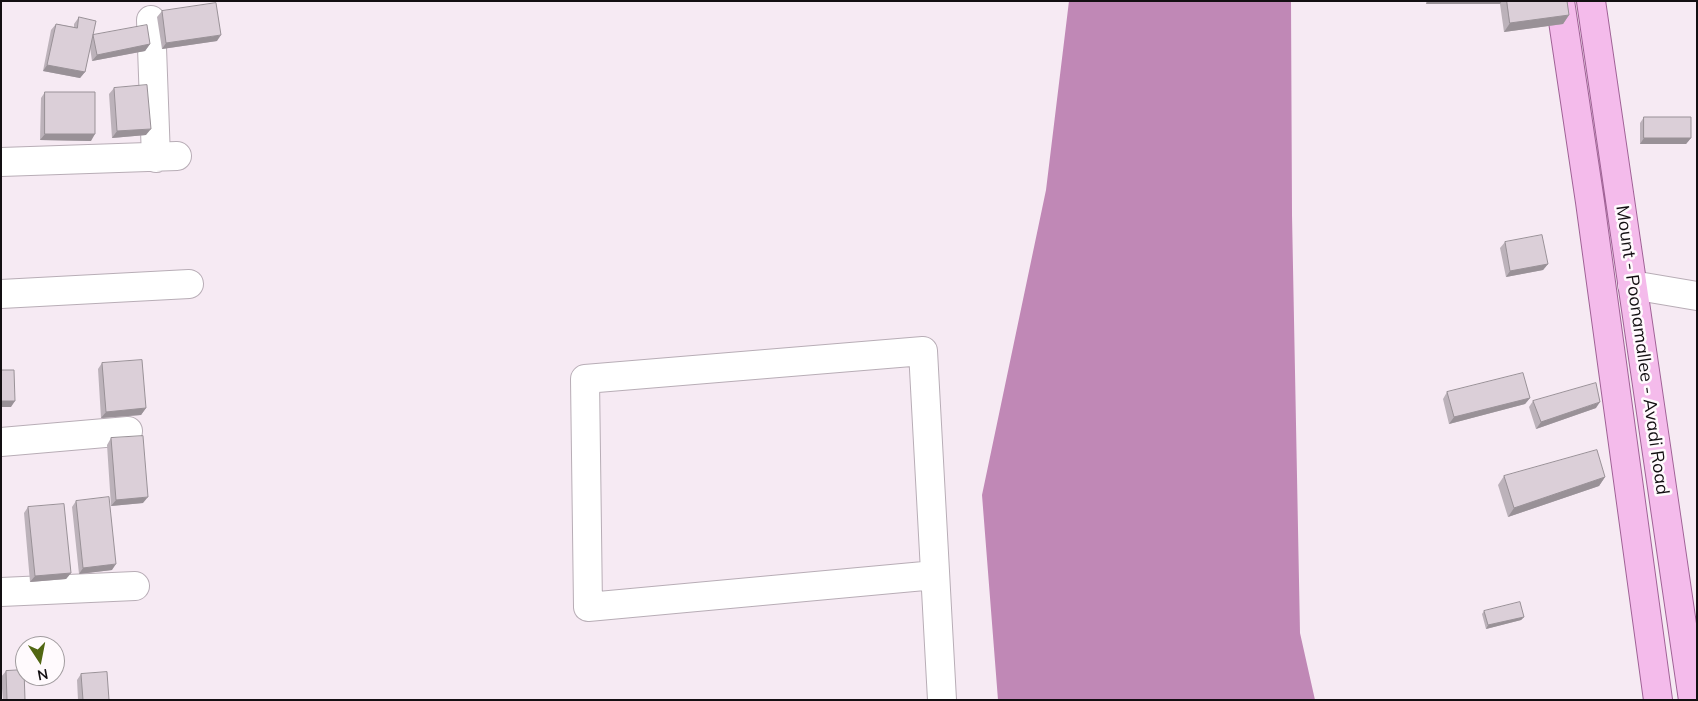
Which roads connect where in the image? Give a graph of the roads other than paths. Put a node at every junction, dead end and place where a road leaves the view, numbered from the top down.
1 (1560, 1) edge
2 (1591, 1) edge
3 (151, 20) dead end
4 (1, 162) edge
5 (188, 284) dead end
6 (1632, 284) junction
7 (1, 294) edge
8 (1697, 296) edge
9 (128, 431) dead end
10 (1, 442) edge
11 (935, 575) junction
12 (135, 586) dead end
13 (1, 592) edge
14 (942, 700) edge
15 (1658, 700) edge
16 (1693, 700) edge

1 - 15 main road, Mount - Poonamallee - Avadi Road
2 - 6 main road, Mount - Poonamallee - Avadi Road
3 - 4 street
5 - 7 street
6 - 8 street
6 - 16 main road, Mount - Poonamallee - Avadi Road
9 - 10 street
11 - 11 street
11 - 14 street
12 - 13 street

